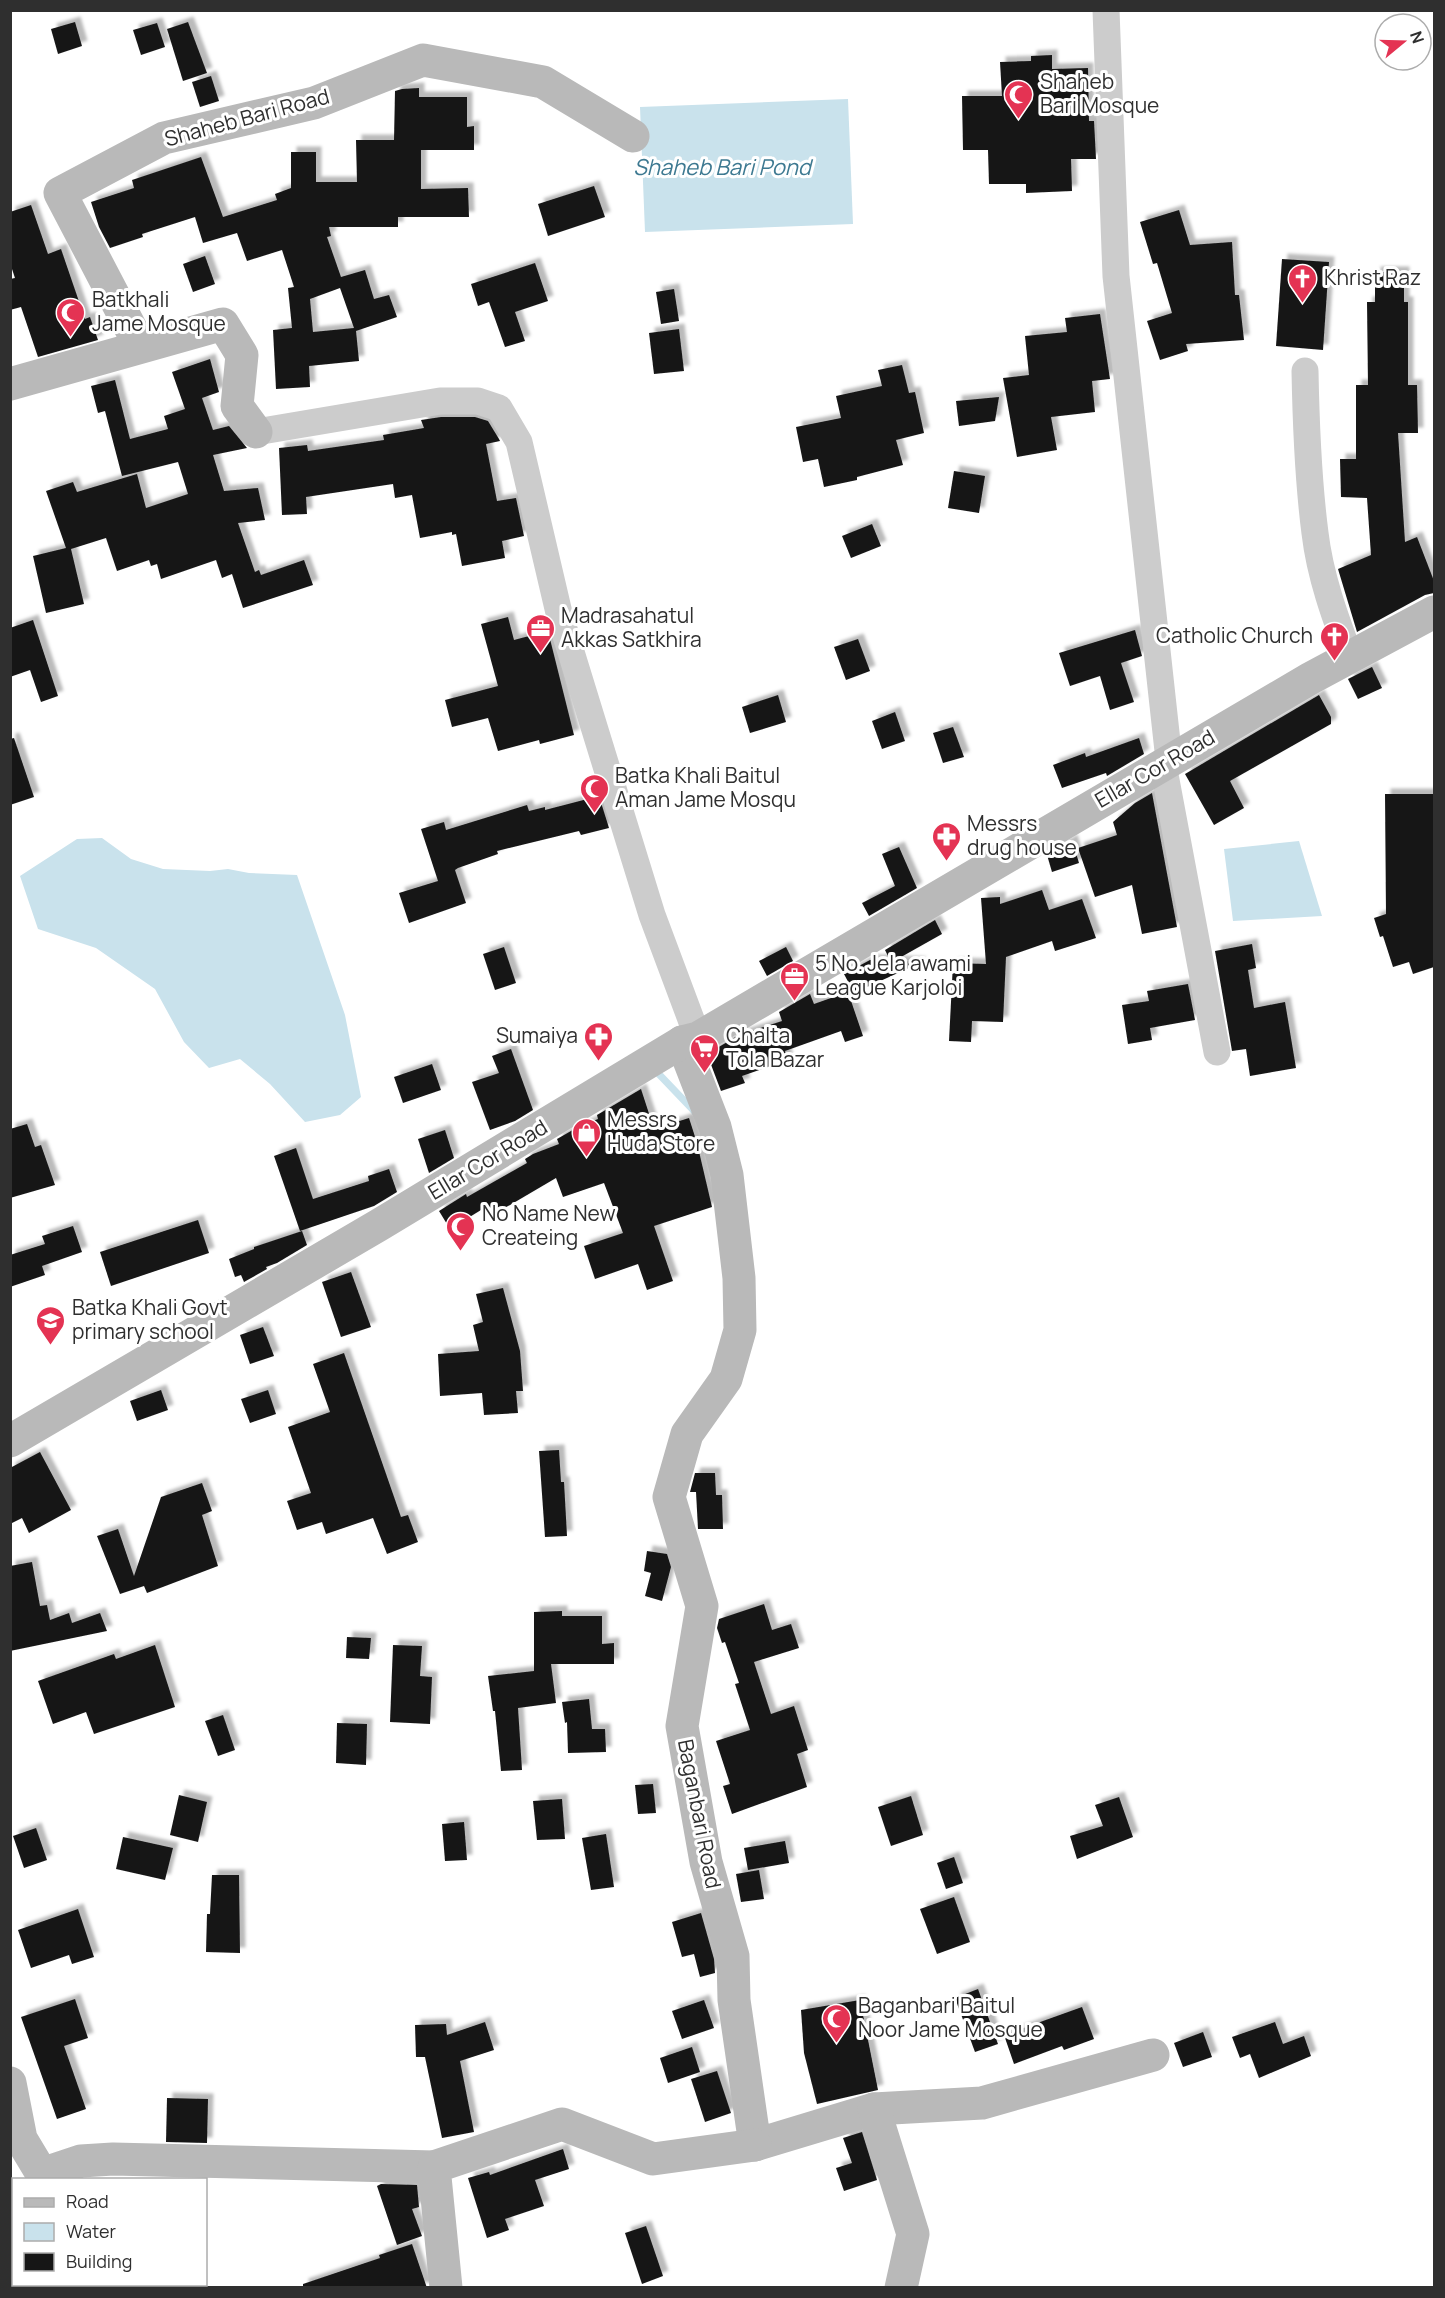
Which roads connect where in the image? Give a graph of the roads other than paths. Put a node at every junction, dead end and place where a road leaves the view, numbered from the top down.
1 (1106, 10) edge
2 (633, 136) dead end
3 (140, 346) junction
4 (1305, 371) dead end
5 (10, 384) edge
6 (256, 432) joint
7 (1434, 612) edge
8 (1350, 657) junction
9 (1166, 762) junction
10 (690, 1040) junction
11 (1217, 1052) dead end
12 (10, 1442) edge
13 (1153, 2055) dead end
14 (10, 2083) edge
15 (874, 2109) junction
16 (755, 2145) junction
17 (434, 2167) junction
18 (114, 2169) edge
19 (446, 2288) edge
20 (901, 2288) edge

1 - 9 street
2 - 3 street, Shaheb Bari Road
3 - 5 street
3 - 6 street
4 - 8 street
6 - 10 street
7 - 8 street, Ellar Cor Road
8 - 9 street, Ellar Cor Road
9 - 10 street, Ellar Cor Road
9 - 11 street
10 - 12 street, Ellar Cor Road
10 - 16 street, Baganbari Road
13 - 15 street
14 - 18 street
15 - 16 street
15 - 20 street
16 - 17 street
17 - 18 street
17 - 19 street

